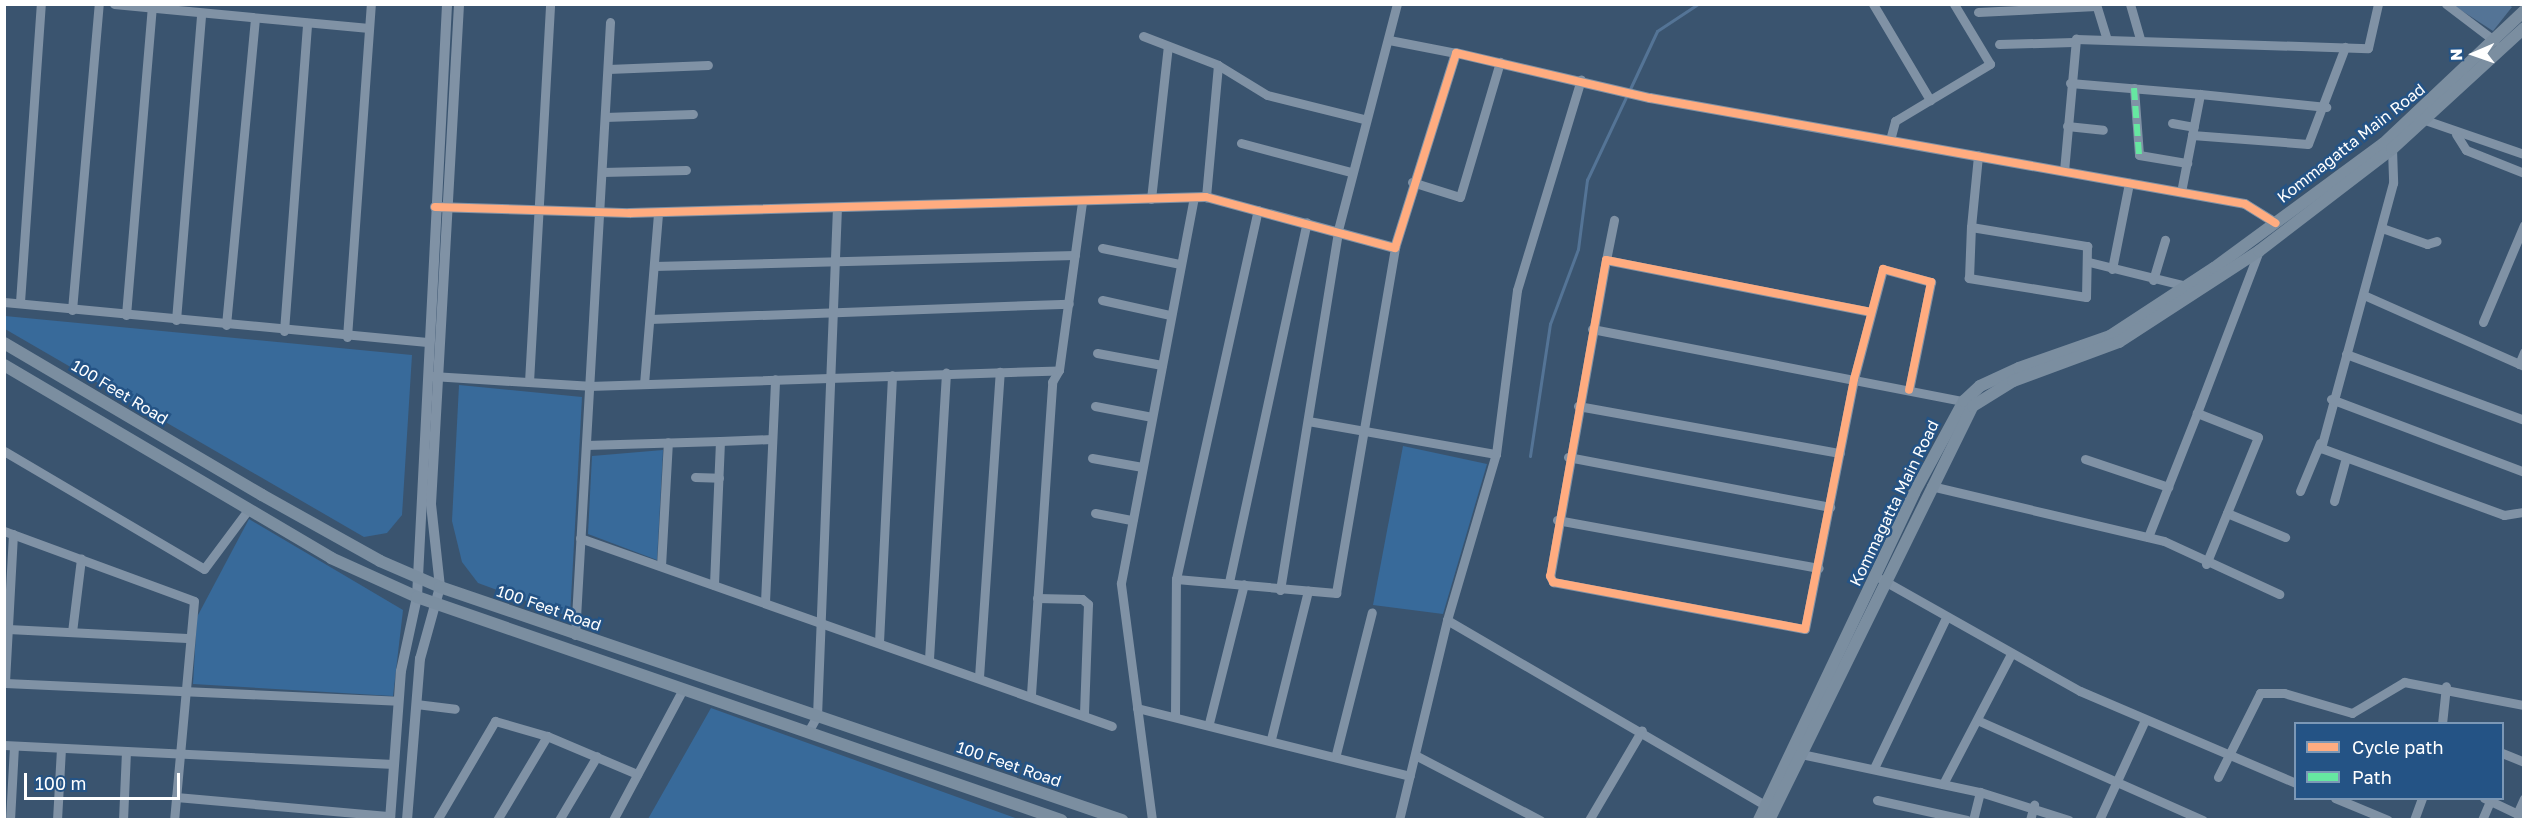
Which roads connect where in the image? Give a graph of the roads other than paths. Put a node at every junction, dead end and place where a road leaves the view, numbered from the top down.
1 (42, 4) edge
2 (99, 4) edge
3 (114, 4) edge
4 (371, 4) edge
5 (447, 4) edge
6 (459, 4) edge
7 (1397, 4) edge
8 (1873, 4) edge
9 (1954, 4) edge
10 (2130, 4) edge
11 (2378, 4) edge
12 (2446, 4) edge
13 (550, 5) edge
14 (2096, 5) edge
15 (152, 6) edge
16 (2523, 11) edge
17 (201, 12) junction
18 (1978, 12) dead end
19 (255, 18) junction
20 (307, 22) junction
21 (610, 22) dead end
22 (369, 28) junction
23 (2523, 28) edge
24 (1143, 36) dead end
25 (2106, 39) junction
26 (1389, 40) junction
27 (2140, 40) junction
28 (2073, 42) junction
29 (2499, 42) junction
30 (2000, 44) dead end
31 (1168, 46) junction
32 (2345, 47) junction
33 (1456, 52) junction
34 (1500, 62) junction
35 (708, 65) dead end
36 (1218, 65) junction
37 (608, 69) junction
38 (1581, 80) junction
39 (2070, 83) junction
40 (2134, 88) junction
41 (2200, 94) junction
42 (1930, 100) junction
43 (2326, 107) junction
44 (693, 114) dead end
45 (605, 117) junction
46 (1364, 119) junction
47 (2425, 120) junction
48 (2172, 123) dead end
49 (2067, 126) junction
50 (2103, 130) dead end
51 (2193, 131) junction
52 (2456, 134) junction
53 (1890, 140) junction
54 (1240, 143) dead end
55 (2392, 149) junction
56 (2523, 154) edge
57 (1978, 155) junction
58 (2187, 163) junction
59 (686, 170) dead end
60 (2064, 171) junction
61 (602, 172) junction
62 (1350, 172) junction
63 (2523, 173) edge
64 (1412, 182) junction
65 (2129, 183) junction
66 (2181, 192) junction
67 (1206, 197) junction
68 (1194, 198) junction
69 (1152, 199) junction
70 (1082, 201) junction
71 (435, 207) junction
72 (447, 208) junction
73 (837, 208) junction
74 (540, 210) junction
75 (1258, 210) junction
76 (599, 212) junction
77 (658, 213) junction
78 (1614, 220) dead end
79 (1307, 222) junction
80 (2276, 224) junction
81 (2523, 225) edge
82 (1971, 227) junction
83 (2382, 228) junction
84 (1338, 230) junction
85 (2165, 240) dead end
86 (2437, 241) dead end
87 (1102, 248) dead end
88 (1395, 248) junction
89 (2259, 251) junction
90 (1075, 255) junction
91 (1606, 260) junction
92 (835, 261) junction
93 (2090, 262) junction
94 (1180, 264) junction
95 (654, 266) junction
96 (2112, 269) junction
97 (2153, 280) junction
98 (2187, 286) junction
99 (2366, 296) junction
100 (1102, 300) dead end
101 (4, 302) edge
102 (20, 302) junction
103 (1069, 304) junction
104 (72, 310) junction
105 (833, 312) junction
106 (1871, 312) junction
107 (126, 315) junction
108 (1170, 315) junction
109 (650, 319) junction
110 (177, 320) junction
111 (2483, 322) dead end
112 (226, 325) junction
113 (1592, 329) junction
114 (284, 331) junction
115 (347, 337) junction
116 (427, 342) junction
117 (4, 343) edge
118 (2523, 352) edge
119 (1096, 353) dead end
120 (2346, 354) junction
121 (4, 365) edge
122 (1162, 365) junction
123 (2521, 365) edge
124 (1059, 370) junction
125 (1000, 372) junction
126 (946, 373) junction
127 (425, 375) junction
128 (892, 375) junction
129 (830, 376) junction
130 (437, 377) junction
131 (775, 379) junction
132 (1854, 379) junction
133 (529, 382) junction
134 (644, 384) junction
135 (589, 386) junction
136 (1910, 390) junction
137 (2331, 399) junction
138 (1964, 401) junction
139 (1095, 406) dead end
140 (1578, 406) junction
141 (2197, 413) junction
142 (1152, 417) junction
143 (2523, 420) edge
144 (1308, 421) junction
145 (1362, 435) junction
146 (772, 439) junction
147 (720, 441) junction
148 (668, 442) junction
149 (2320, 443) junction
150 (586, 445) junction
151 (4, 451) edge
152 (1840, 453) junction
153 (1496, 454) junction
154 (1568, 457) junction
155 (1092, 458) dead end
156 (2085, 459) dead end
157 (2345, 461) junction
158 (1142, 467) junction
159 (2523, 472) edge
160 (695, 477) dead end
161 (719, 478) junction
162 (1930, 486) junction
163 (2168, 486) junction
164 (2300, 491) dead end
165 (2334, 501) dead end
166 (1830, 507) junction
167 (248, 510) junction
168 (2523, 512) edge
169 (1095, 513) dead end
170 (2227, 513) junction
171 (1557, 519) junction
172 (1132, 520) junction
173 (9, 532) edge
174 (2148, 537) junction
175 (2285, 537) dead end
176 (580, 538) junction
177 (81, 559) junction
178 (2206, 564) junction
179 (661, 566) junction
180 (1819, 567) junction
181 (416, 576) junction
182 (1176, 579) junction
183 (1880, 579) junction
184 (1229, 582) junction
185 (1244, 584) junction
186 (714, 585) junction
187 (440, 587) junction
188 (1280, 590) junction
189 (1308, 591) junction
190 (2279, 594) dead end
191 (417, 597) junction
192 (1037, 598) junction
193 (765, 602) junction
194 (438, 604) junction
195 (1372, 612) dead end
196 (1946, 618) junction
197 (1447, 620) junction
198 (821, 621) junction
199 (8, 629) junction
200 (72, 632) junction
201 (575, 635) junction
202 (187, 638) junction
203 (879, 642) junction
204 (2010, 656) junction
205 (929, 659) junction
206 (979, 677) junction
207 (2446, 686) junction
208 (683, 689) junction
209 (183, 690) junction
210 (1031, 694) junction
211 (398, 701) junction
212 (416, 704) junction
213 (2523, 705) edge
214 (1137, 708) junction
215 (455, 709) dead end
216 (1084, 714) junction
217 (1175, 715) junction
218 (817, 717) junction
219 (1977, 720) junction
220 (2144, 722) junction
221 (2442, 722) edge
222 (1209, 723) junction
223 (1112, 726) dead end
224 (1642, 730) junction
225 (808, 732) junction
226 (547, 736) junction
227 (1271, 738) junction
228 (9, 745) edge
229 (61, 748) junction
230 (2523, 749) edge
231 (126, 751) junction
232 (179, 754) junction
233 (1336, 754) junction
234 (1801, 754) junction
235 (2504, 754) edge
236 (597, 756) junction
237 (1417, 756) junction
238 (2228, 756) junction
239 (2522, 761) edge
240 (394, 764) junction
241 (1874, 768) junction
242 (637, 774) junction
243 (1410, 776) junction
244 (2218, 777) dead end
245 (2116, 783) junction
246 (2294, 783) edge
247 (1943, 784) junction
248 (1980, 792) junction
249 (176, 797) junction
250 (2523, 798) edge
251 (1877, 800) dead end
252 (2421, 800) edge
253 (2487, 800) edge
254 (2348, 801) edge
255 (2034, 805) junction
256 (1767, 806) junction
257 (2367, 816) edge
258 (2520, 816) edge
259 (390, 818) edge
260 (10, 819) edge
261 (57, 819) edge
262 (123, 819) edge
263 (174, 819) edge
264 (407, 819) edge
265 (437, 819) edge
266 (497, 819) edge
267 (559, 819) edge
268 (613, 819) edge
269 (1061, 819) edge
270 (1122, 819) edge
271 (1152, 819) edge
272 (1400, 819) edge
273 (1540, 819) edge
274 (1589, 819) edge
275 (1759, 819) edge
276 (1769, 819) edge
277 (1967, 819) edge
278 (1973, 819) edge
279 (2030, 819) edge
280 (2069, 819) edge
281 (2099, 819) edge
282 (2203, 819) edge
283 (2388, 819) edge
284 (2414, 819) edge
285 (2482, 819) edge

1 - 102 street
2 - 104 street
3 - 15 street
4 - 22 street
5 - 71 street
6 - 72 street
7 - 26 street
8 - 42 street
9 - 42 street
10 - 27 street
11 - 32 street
12 - 29 street
13 - 74 street
14 - 18 street
14 - 25 street
15 - 17 street
15 - 107 street
16 - 29 main road, Kommagatta Main Road
17 - 19 street
17 - 110 street
19 - 20 street
19 - 112 street
20 - 22 street
20 - 114 street
21 - 37 street
22 - 115 street
23 - 29 main road
24 - 31 street
25 - 27 street
25 - 28 street
26 - 33 street
26 - 46 street
27 - 32 street
28 - 30 street
28 - 39 street
29 - 47 main road, Kommagatta Main Road
29 - 80 main road, Kommagatta Main Road
31 - 36 street
31 - 69 street
32 - 43 street
33 - 34 street
33 - 64 street
34 - 38 street
34 - 64 street
35 - 37 street
36 - 46 street
36 - 67 street
37 - 45 street
38 - 53 street
38 - 153 street
39 - 40 street
39 - 49 street
40 - 41 street
40 - 58 street
41 - 43 street
41 - 51 street
42 - 53 street
43 - 51 street
44 - 45 street
45 - 61 street
46 - 62 street
47 - 52 street
47 - 55 main road, Kommagatta Main Road
48 - 51 street
49 - 50 street
49 - 60 street
51 - 58 street
52 - 56 street
52 - 63 street
53 - 57 street
54 - 62 street
55 - 83 street
55 - 89 main road, Kommagatta Main Road
57 - 60 street
57 - 82 street
58 - 66 street
59 - 61 street
60 - 65 street
61 - 76 street
62 - 84 street
64 - 88 street
65 - 66 street
65 - 96 street
66 - 80 street
67 - 68 street
67 - 75 street
68 - 69 street
68 - 94 street
69 - 70 street
70 - 73 street
70 - 90 street
71 - 72 street
71 - 116 street
72 - 74 street
72 - 130 street
73 - 77 street
73 - 92 street
74 - 76 street
74 - 133 street
75 - 79 street
75 - 182 street
76 - 77 street
76 - 135 street
77 - 95 street
78 - 91 street
79 - 84 street
79 - 184 street
80 - 98 main road, Kommagatta Main Road
81 - 111 street
82 - 93 street
82 - 93 street
83 - 86 street
83 - 99 street
84 - 88 street
84 - 144 street
85 - 97 street
87 - 94 street
88 - 145 street
89 - 141 street
89 - 162 main road, Kommagatta Main Road
90 - 92 street
90 - 103 street
91 - 106 street
91 - 113 street
92 - 95 street
92 - 105 street
93 - 96 street
94 - 108 street
95 - 109 street
96 - 97 street
97 - 98 street
98 - 138 main road, Kommagatta Main Road
99 - 120 street
99 - 123 street
100 - 108 street
101 - 102 street
102 - 104 street
103 - 105 street
103 - 124 street
104 - 107 street
105 - 109 street
105 - 129 street
106 - 132 street
106 - 136 street
107 - 110 street
108 - 122 street
109 - 134 street
110 - 112 street
112 - 114 street
113 - 132 street
113 - 140 street
114 - 115 street
115 - 116 street
116 - 127 street
117 - 181 main road, 100 Feet Road
118 - 123 street
119 - 122 street
120 - 137 street
120 - 143 street
121 - 167 main road, 100 Feet Road
122 - 142 street
124 - 125 street
124 - 192 street
125 - 126 street
125 - 206 street
126 - 128 street
126 - 205 street
127 - 130 street
127 - 181 street
128 - 129 street
128 - 203 street
129 - 131 street
129 - 198 street
130 - 133 street
130 - 187 street
131 - 134 street
131 - 146 street
132 - 136 street
132 - 152 street
133 - 135 street
134 - 135 street
135 - 150 street
136 - 138 street
137 - 149 street
137 - 159 street
138 - 183 main road, Kommagatta Main Road
139 - 142 street
140 - 152 street
140 - 154 street
141 - 163 street
141 - 170 street
142 - 158 street
144 - 145 street
144 - 188 street
145 - 153 street
145 - 189 street
146 - 147 street
146 - 193 street
147 - 148 street
147 - 161 street
148 - 150 street
148 - 179 street
149 - 157 street
149 - 164 street
150 - 176 street
151 - 167 street
152 - 166 street
153 - 197 street
154 - 166 street
154 - 171 street
155 - 158 street
156 - 163 street
157 - 165 street
157 - 168 street
158 - 172 street
160 - 161 street
161 - 186 street
162 - 174 street
162 - 183 main road, Kommagatta Main Road
163 - 174 street
166 - 180 street
167 - 191 main road, 100 Feet Road
169 - 172 street
170 - 175 street
170 - 178 street
171 - 180 street
171 - 180 street
172 - 214 street
173 - 177 street
173 - 199 street
174 - 178 street
176 - 179 street
176 - 201 street
177 - 200 street
177 - 202 street
178 - 190 street
179 - 186 street
181 - 187 main road, 100 Feet Road
181 - 191 street
182 - 184 street
182 - 217 street
183 - 196 street
183 - 234 main road, Kommagatta Main Road
183 - 256 main road, Kommagatta Main Road
184 - 185 street
185 - 188 street
185 - 222 street
186 - 193 street
187 - 194 street
187 - 201 main road, 100 Feet Road
188 - 189 street
189 - 227 street
191 - 194 main road, 100 Feet Road
191 - 211 street
192 - 210 street
192 - 216 street
193 - 198 street
194 - 208 main road, 100 Feet Road
194 - 212 street
195 - 233 street
196 - 204 street
196 - 241 street
197 - 224 street
197 - 237 street
198 - 203 street
198 - 218 street
199 - 200 street
199 - 209 street
200 - 202 street
201 - 218 main road, 100 Feet Road
202 - 209 street
203 - 205 street
204 - 219 street
204 - 220 street
205 - 206 street
206 - 210 street
207 - 213 street
207 - 221 street
207 - 238 street
208 - 225 main road, 100 Feet Road
208 - 242 street
209 - 211 street
209 - 232 street
210 - 216 street
211 - 240 street
212 - 215 street
212 - 264 street
214 - 217 street
214 - 271 street
216 - 223 street
217 - 222 street
218 - 225 street
218 - 270 main road, 100 Feet Road
219 - 245 street
219 - 247 street
220 - 238 street
220 - 245 street
222 - 227 street
224 - 256 street
224 - 274 street
225 - 269 main road, 100 Feet Road
226 - 236 street
226 - 265 street
226 - 266 street
227 - 233 street
228 - 229 street
228 - 260 street
229 - 231 street
229 - 261 street
230 - 239 street
231 - 232 street
231 - 262 street
232 - 240 street
232 - 249 street
233 - 243 street
234 - 241 street
234 - 276 main road, Kommagatta Main Road
235 - 239 street
236 - 242 street
236 - 267 street
237 - 243 street
237 - 273 street
238 - 244 street
238 - 246 street
240 - 259 street
241 - 247 street
242 - 268 street
243 - 272 street
245 - 281 street
245 - 282 street
247 - 248 street
248 - 255 street
248 - 278 street
249 - 259 street
249 - 263 street
250 - 258 street
251 - 277 street
252 - 284 street
253 - 258 street
253 - 285 street
254 - 257 street
255 - 279 street
255 - 280 street
256 - 275 main road, Kommagatta Main Road
257 - 283 street

